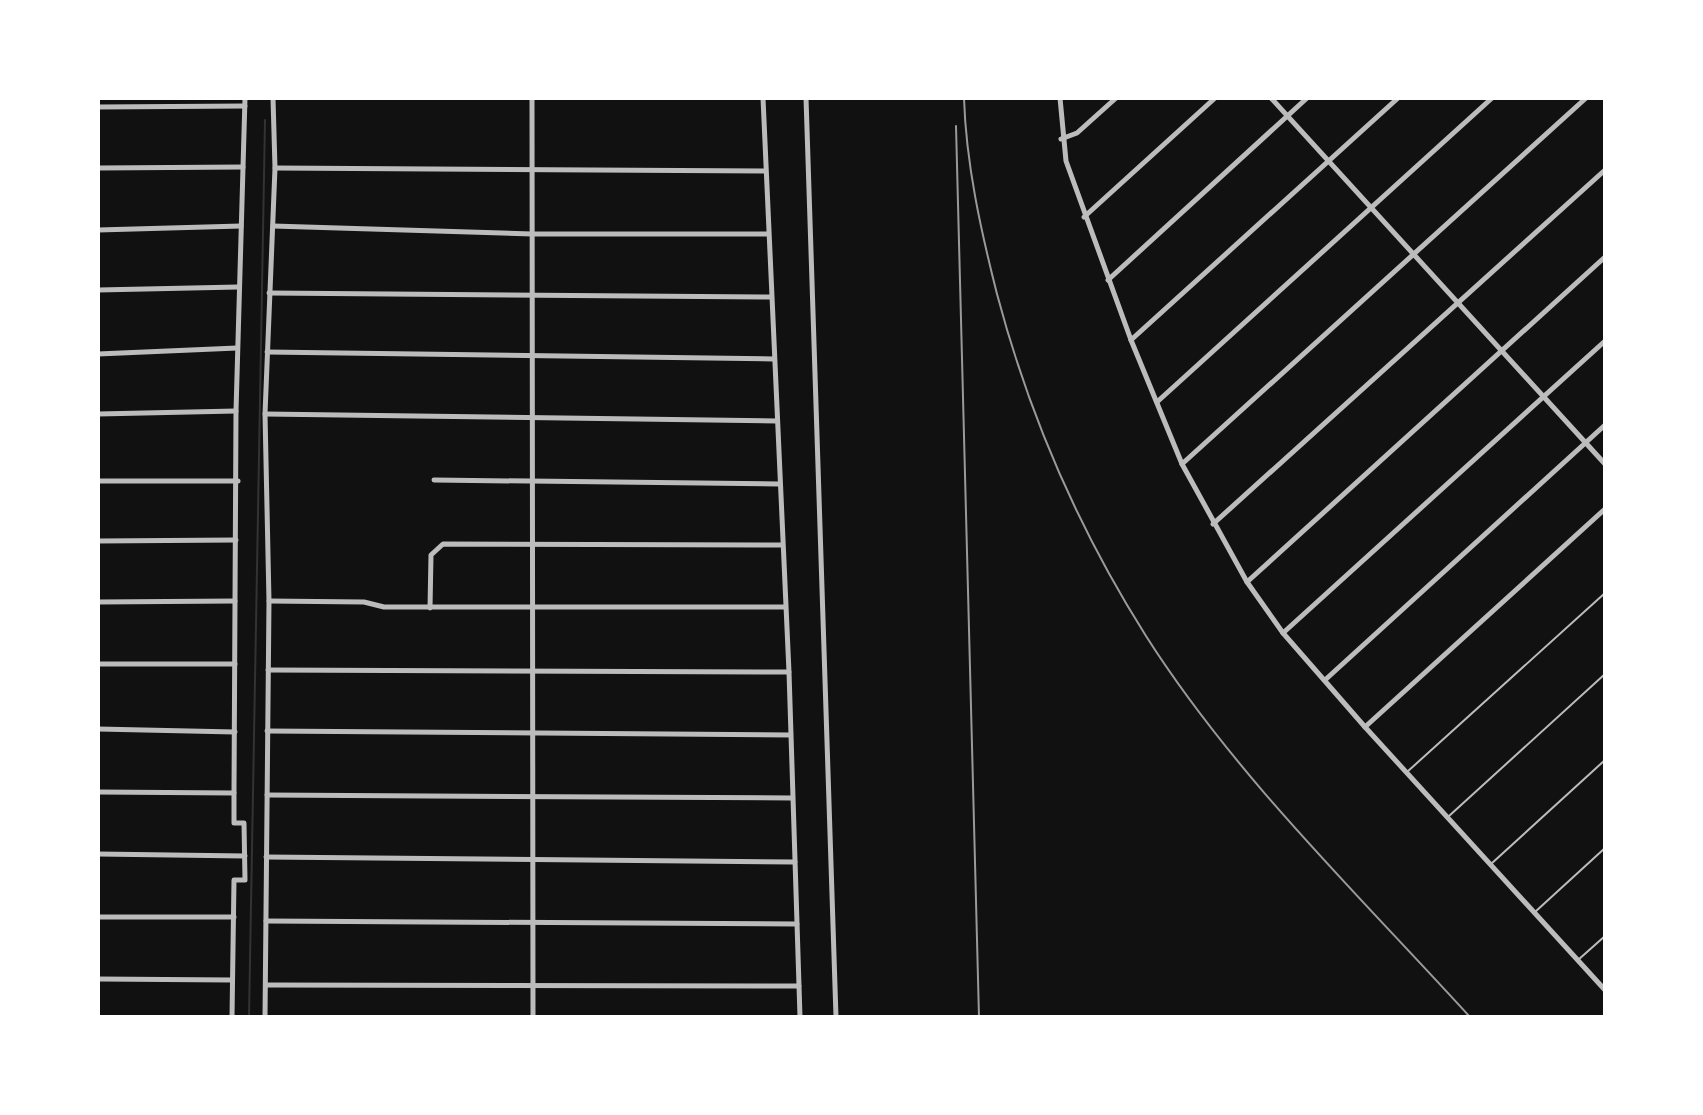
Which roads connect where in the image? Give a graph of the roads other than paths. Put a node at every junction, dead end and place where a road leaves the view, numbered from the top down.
1 (245, 98) edge
2 (273, 98) edge
3 (532, 98) edge
4 (763, 98) edge
5 (806, 98) edge
6 (1060, 98) edge
7 (1116, 98) edge
8 (1215, 98) edge
9 (1271, 98) edge
10 (1307, 98) edge
11 (1398, 98) edge
12 (1492, 98) edge
13 (1586, 98) edge
14 (245, 106) junction
15 (98, 107) edge
16 (1288, 116) junction
17 (1061, 139) junction
18 (1329, 161) junction
19 (243, 167) junction
20 (98, 168) edge
21 (275, 168) junction
22 (533, 170) junction
23 (1605, 170) edge
24 (765, 171) junction
25 (1372, 207) junction
26 (1084, 217) junction
27 (241, 226) junction
28 (273, 226) junction
29 (98, 230) edge
30 (532, 234) junction
31 (768, 234) junction
32 (1414, 254) junction
33 (1605, 257) edge
34 (1108, 280) junction
35 (238, 287) junction
36 (98, 290) edge
37 (269, 293) junction
38 (532, 295) junction
39 (771, 297) junction
40 (1457, 302) junction
41 (1131, 340) junction
42 (1605, 341) edge
43 (237, 348) junction
44 (1502, 351) junction
45 (266, 352) junction
46 (98, 354) edge
47 (534, 358) junction
48 (774, 359) junction
49 (1544, 397) junction
50 (1157, 402) junction
51 (236, 411) junction
52 (98, 414) edge
53 (265, 414) junction
54 (534, 419) junction
55 (777, 421) junction
56 (1605, 425) edge
57 (1586, 443) junction
58 (1182, 464) junction
59 (1605, 464) edge
60 (434, 480) dead end
61 (534, 480) junction
62 (98, 481) edge
63 (238, 481) junction
64 (779, 484) junction
65 (1605, 509) edge
66 (1213, 524) junction
67 (236, 540) junction
68 (98, 541) edge
69 (533, 543) junction
70 (782, 545) junction
71 (1247, 582) junction
72 (1605, 593) edge
73 (235, 601) junction
74 (269, 601) junction
75 (98, 602) edge
76 (534, 606) junction
77 (785, 607) junction
78 (430, 608) junction
79 (1283, 633) junction
80 (98, 664) edge
81 (235, 664) junction
82 (268, 670) junction
83 (534, 670) junction
84 (789, 672) junction
85 (1605, 674) edge
86 (1325, 680) junction
87 (1365, 727) junction
88 (98, 729) edge
89 (267, 731) junction
90 (235, 732) junction
91 (535, 734) junction
92 (790, 735) junction
93 (1605, 760) edge
94 (1406, 773) junction
95 (98, 792) edge
96 (234, 793) junction
97 (267, 795) junction
98 (535, 797) junction
99 (792, 798) junction
100 (1446, 819) junction
101 (1605, 848) edge
102 (98, 854) edge
103 (245, 856) junction
104 (266, 857) junction
105 (535, 860) junction
106 (795, 862) junction
107 (1490, 865) junction
108 (1533, 913) junction
109 (98, 917) edge
110 (234, 917) junction
111 (265, 921) junction
112 (534, 922) junction
113 (797, 924) junction
114 (1605, 936) edge
115 (1577, 961) junction
116 (98, 979) edge
117 (232, 980) junction
118 (266, 985) junction
119 (533, 985) junction
120 (799, 986) junction
121 (1605, 990) edge
122 (232, 1017) edge
123 (265, 1017) edge
124 (533, 1017) edge
125 (800, 1017) edge
126 (836, 1017) edge

1 - 14 street
2 - 21 street
3 - 22 street
4 - 24 street
5 - 126 street
6 - 17 street
7 - 17 street
8 - 26 street
9 - 16 street
10 - 16 street
11 - 18 street
12 - 25 street
13 - 32 street
14 - 15 street
14 - 19 street
16 - 18 street
16 - 34 street
17 - 26 street
18 - 25 street
18 - 41 street
19 - 20 street
19 - 27 street
21 - 22 street
21 - 28 street
22 - 24 street
22 - 30 street
23 - 40 street
24 - 31 street
25 - 32 street
25 - 50 street
26 - 34 street
27 - 29 street
27 - 35 street
28 - 30 street
28 - 37 street
30 - 31 street
30 - 38 street
31 - 39 street
32 - 40 street
32 - 58 street
33 - 44 street
34 - 41 street
35 - 36 street
35 - 43 street
37 - 38 street
37 - 45 street
38 - 39 street
38 - 47 street
39 - 48 street
40 - 44 street
40 - 66 street
41 - 50 street
42 - 49 street
43 - 46 street
43 - 51 street
44 - 49 street
44 - 71 street
45 - 47 street
45 - 53 street
47 - 48 street
47 - 54 street
48 - 55 street
49 - 57 street
49 - 79 street
50 - 58 street
51 - 52 street
51 - 63 street
53 - 54 street
53 - 74 street
54 - 55 street
54 - 61 street
55 - 64 street
56 - 57 street
57 - 59 street
57 - 86 street
58 - 66 street
60 - 61 street
61 - 64 street
61 - 69 street
62 - 63 street
63 - 67 street
64 - 70 street
65 - 87 street
66 - 71 street
67 - 68 street
67 - 73 street
69 - 70 street
69 - 76 street
69 - 78 street
70 - 77 street
71 - 79 street
72 - 94 lane
73 - 75 street
73 - 81 street
74 - 78 street
74 - 82 street
76 - 77 street
76 - 78 street
76 - 83 street
77 - 84 street
79 - 86 street
80 - 81 street
81 - 90 street
82 - 83 street
82 - 89 street
83 - 84 street
83 - 91 street
84 - 92 street
85 - 100 lane
86 - 87 street
87 - 94 street
88 - 90 street
89 - 91 street
89 - 97 street
90 - 96 street
91 - 92 street
91 - 98 street
92 - 99 street
93 - 107 lane
94 - 100 street
95 - 96 street
96 - 103 street
97 - 98 street
97 - 104 street
98 - 99 street
98 - 105 street
99 - 106 street
100 - 107 street
101 - 108 lane
102 - 103 street
103 - 110 street
104 - 105 street
104 - 111 street
105 - 106 street
105 - 112 street
106 - 113 street
107 - 108 street
108 - 115 street
109 - 110 street
110 - 117 street
111 - 112 street
111 - 118 street
112 - 113 street
112 - 119 street
113 - 120 street
114 - 115 lane
115 - 121 street
116 - 117 street
117 - 122 street
118 - 119 street
118 - 123 street
119 - 120 street
119 - 124 street
120 - 125 street

